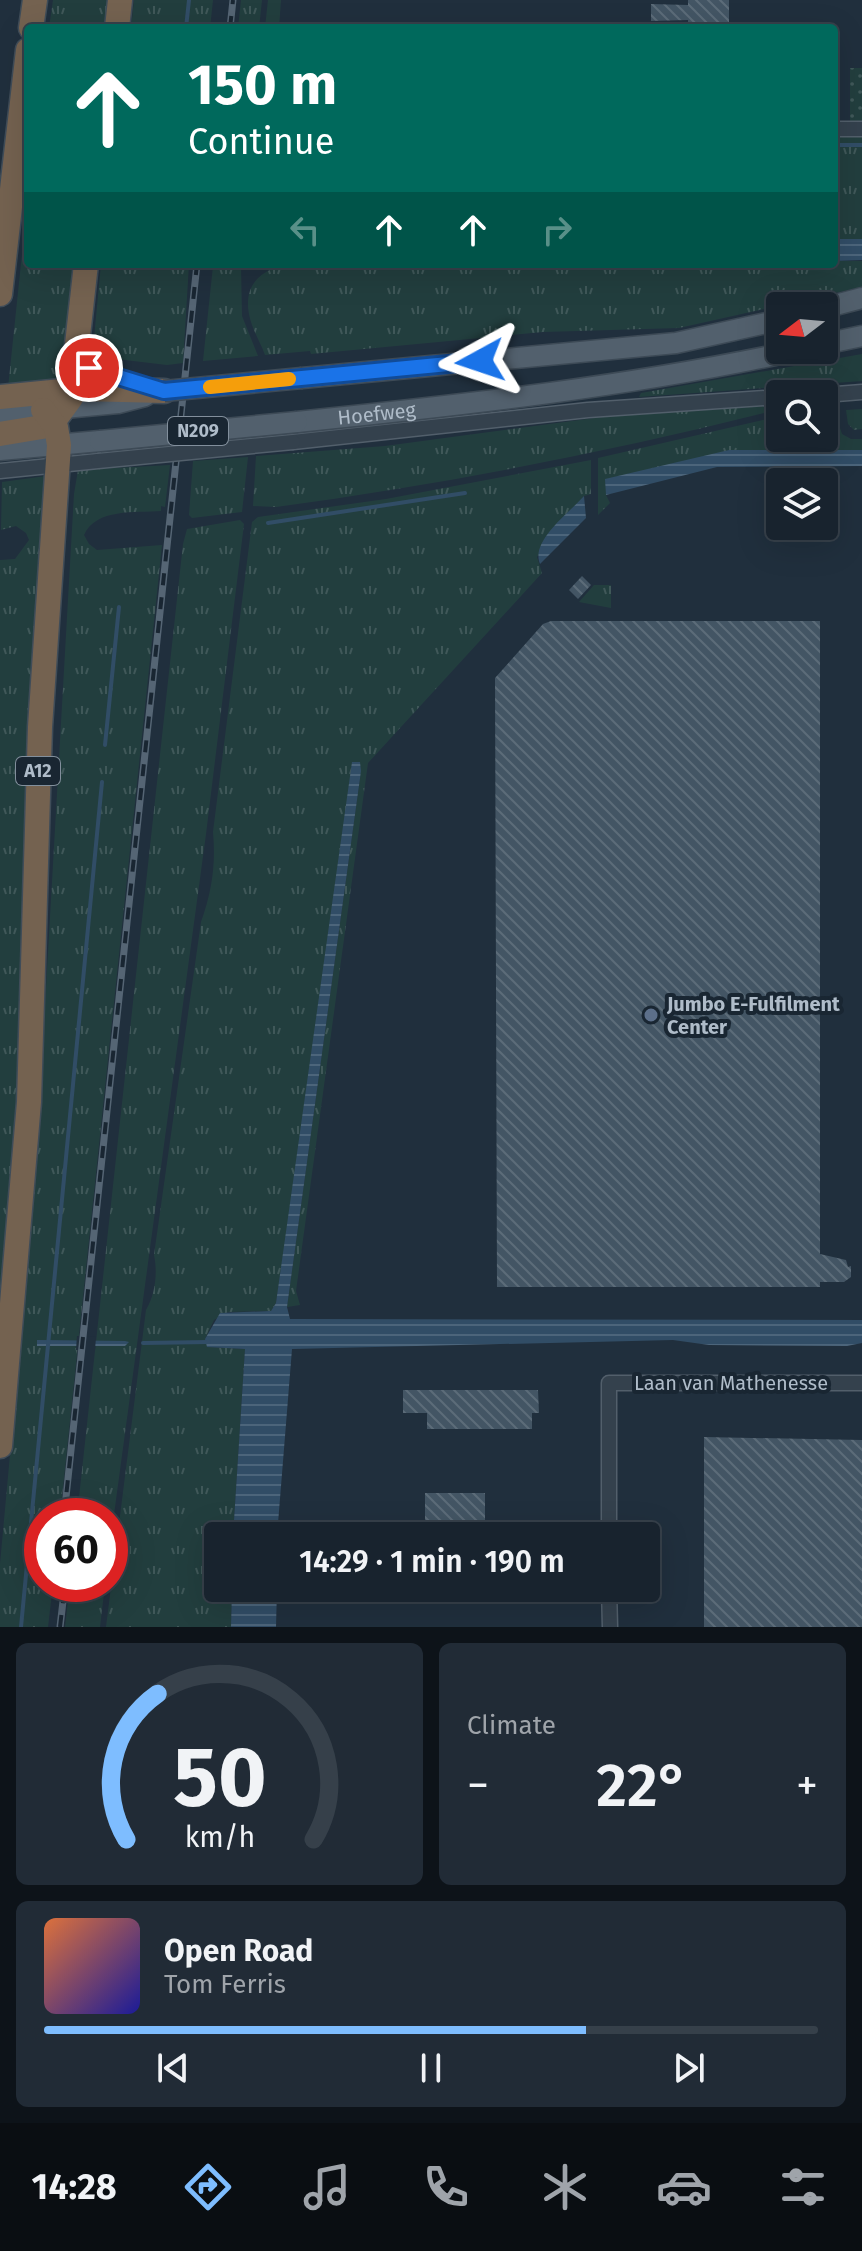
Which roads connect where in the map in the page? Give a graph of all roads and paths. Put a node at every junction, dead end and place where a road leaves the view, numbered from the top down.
1 (35, 0) edge
2 (120, 0) edge
3 (32, 24) edge
4 (117, 24) edge
5 (24, 85) edge
6 (838, 129) edge
7 (862, 129) edge
8 (86, 268) edge
9 (0, 294) edge
10 (862, 298) edge
11 (838, 304) edge
12 (766, 323) edge
13 (862, 336) edge
14 (838, 341) edge
15 (77, 354) junction
16 (766, 357) edge
17 (105, 390) junction
18 (164, 391) joint
19 (862, 392) edge
20 (838, 394) edge
21 (0, 397) edge
22 (766, 398) edge
23 (0, 414) edge
24 (49, 426) junction
25 (295, 432) junction
26 (0, 434) edge
27 (0, 450) edge
28 (0, 471) edge
29 (862, 1383) edge
30 (0, 1446) edge
31 (609, 1522) edge
32 (609, 1602) edge
33 (610, 1627) edge

1 - 3 highway
2 - 4 highway
5 - 9 highway
6 - 7 street
8 - 15 highway, A12
10 - 11 main road
12 - 18 main road, N209, bridge
13 - 14 main road
15 - 17 highway
15 - 24 highway, A12
16 - 25 main road, Hoefweg / N209
17 - 18 highway, N209
17 - 24 highway, N209
19 - 20 street
21 - 24 highway, N209
22 - 25 street, Hoefweg
23 - 24 main road, Hoefweg / N209
24 - 25 main road, Hoefweg / N209, bridge
24 - 26 highway, N209
24 - 27 main road, Hoefweg / N209
24 - 28 street, Hoefweg
24 - 30 highway, A12
29 - 31 street, Laan van Mathenesse
32 - 33 street

